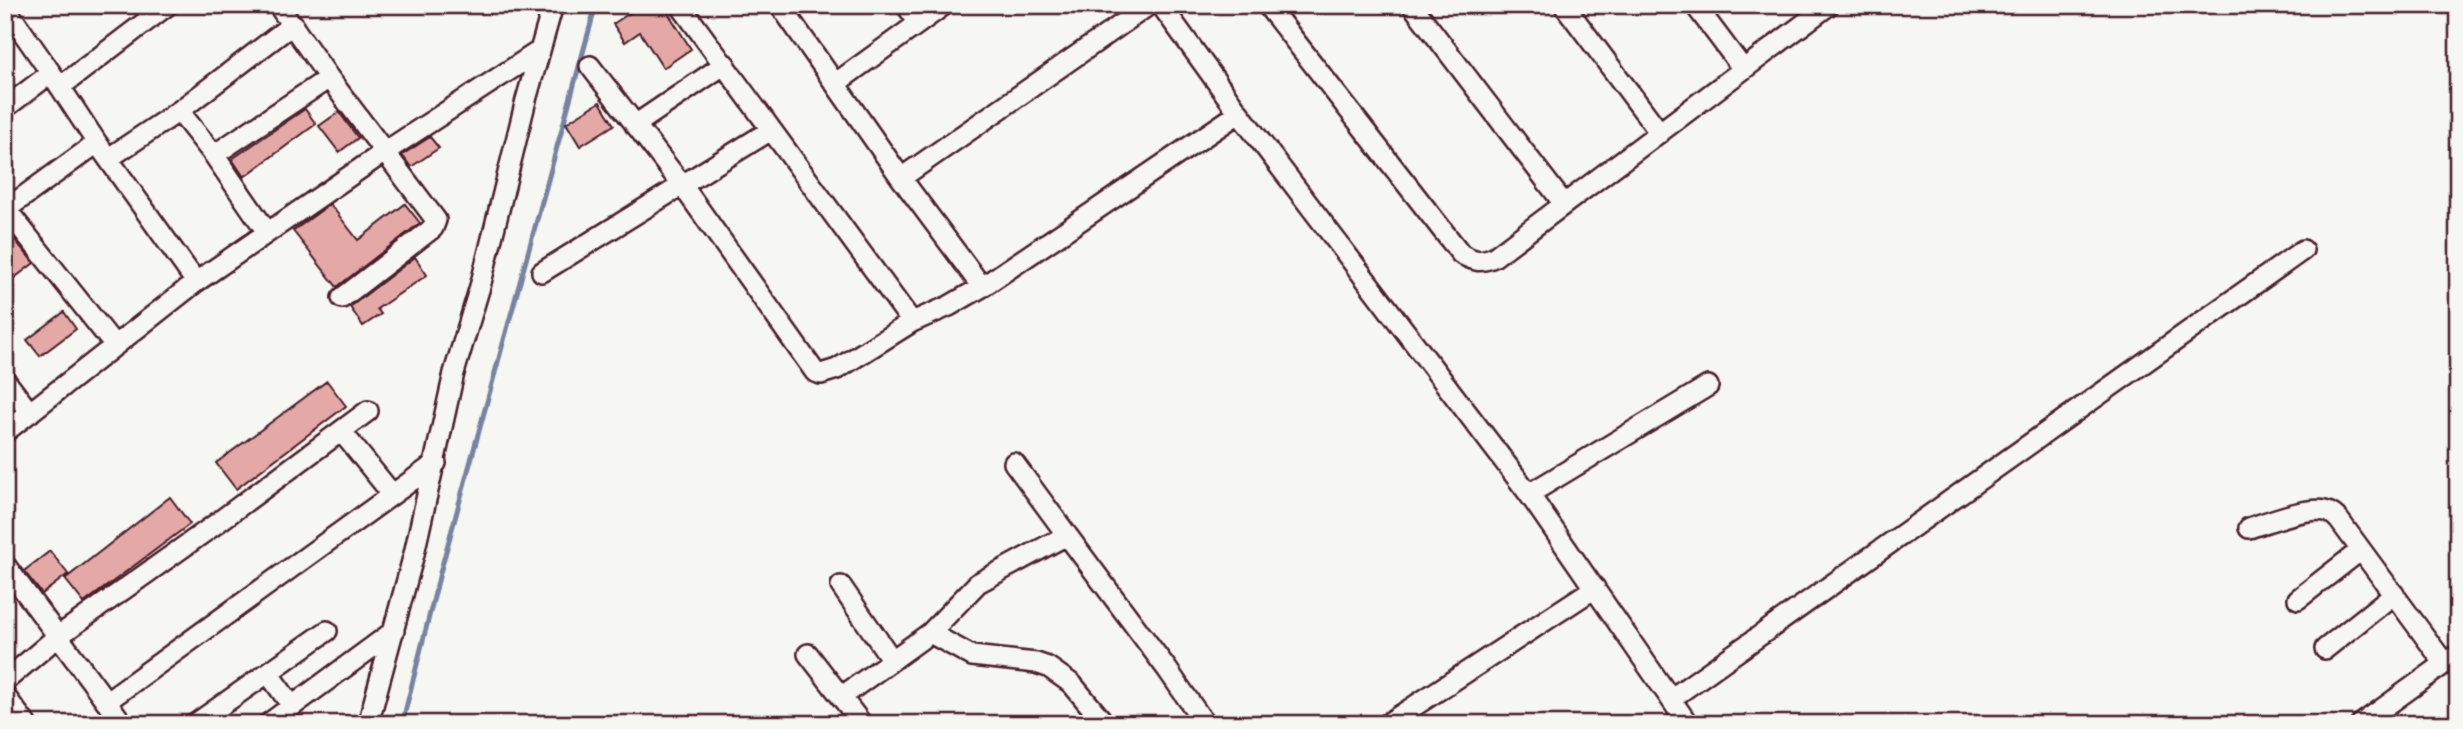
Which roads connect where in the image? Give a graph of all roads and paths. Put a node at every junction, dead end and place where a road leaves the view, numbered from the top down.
1 (278, 5) edge
2 (553, 5) edge
3 (680, 5) edge
4 (780, 5) edge
5 (906, 5) edge
6 (944, 5) edge
7 (1149, 5) edge
8 (1161, 5) edge
9 (1267, 5) edge
10 (1412, 5) edge
11 (1564, 5) edge
12 (1695, 5) edge
13 (1829, 5) edge
14 (5, 7) edge
15 (154, 9) edge
16 (919, 23) junction
17 (292, 24) junction
18 (539, 51) junction
19 (725, 64) junction
20 (590, 66) dead end
21 (1743, 69) junction
22 (329, 78) junction
23 (56, 80) junction
24 (836, 83) junction
25 (5, 108) edge
26 (179, 111) junction
27 (1239, 113) junction
28 (635, 125) junction
29 (771, 130) junction
30 (1660, 133) junction
31 (103, 150) junction
32 (383, 153) junction
33 (214, 155) junction
34 (901, 178) junction
35 (682, 185) junction
36 (1564, 204) junction
37 (6, 209) edge
38 (267, 232) junction
39 (2304, 250) dead end
40 (542, 272) dead end
41 (196, 282) junction
42 (982, 287) junction
43 (342, 298) dead end
44 (912, 323) junction
45 (115, 346) junction
46 (5, 380) edge
47 (1708, 386) dead end
48 (368, 411) dead end
49 (30, 413) junction
50 (341, 431) junction
51 (5, 432) edge
52 (436, 463) junction
53 (1014, 463) dead end
54 (392, 494) junction
55 (1529, 494) junction
56 (2249, 528) dead end
57 (1068, 535) junction
58 (2361, 550) junction
59 (5, 565) edge
60 (841, 586) dead end
61 (1595, 588) junction
62 (2394, 594) junction
63 (2298, 599) dead end
64 (327, 631) dead end
65 (394, 631) junction
66 (930, 633) junction
67 (57, 637) junction
68 (2325, 649) dead end
69 (808, 654) dead end
70 (2451, 659) edge
71 (892, 660) junction
72 (268, 673) junction
73 (5, 681) edge
74 (5, 696) edge
75 (841, 697) junction
76 (1672, 698) junction
77 (107, 701) junction
78 (292, 706) junction
79 (208, 720) edge
80 (26, 724) edge
81 (123, 724) edge
82 (268, 724) edge
83 (368, 724) edge
84 (862, 724) edge
85 (1105, 724) edge
86 (1205, 724) edge
87 (1387, 724) edge
88 (1688, 724) edge
89 (2361, 724) edge

1 - 17 street
2 - 18 street
3 - 19 street
4 - 24 street
5 - 16 street
6 - 16 street
7 - 34 street
8 - 27 street
9 - 36 street
10 - 36 street
11 - 30 street
12 - 21 street
13 - 21 street
14 - 23 street
15 - 23 street
16 - 24 street
17 - 22 street
17 - 26 street
18 - 32 street
18 - 52 street
19 - 28 street
19 - 29 street
20 - 28 street
21 - 30 street
22 - 32 street
22 - 33 street
23 - 25 street
23 - 31 street
24 - 34 street
26 - 31 street
26 - 33 street
27 - 42 street
27 - 55 street
28 - 35 street
29 - 35 street
29 - 44 street
30 - 36 street
31 - 37 street
31 - 41 street
32 - 38 street
32 - 43 street
33 - 38 street
34 - 42 street
35 - 40 street
35 - 44 street
37 - 45 street
38 - 41 street
39 - 76 street
41 - 45 street
42 - 44 street
45 - 49 street
46 - 49 street
47 - 55 street
48 - 50 street
49 - 51 street
50 - 54 street
50 - 67 street
52 - 54 street
52 - 65 street
53 - 57 street
54 - 77 street
55 - 61 street
56 - 58 street
57 - 66 street
57 - 86 street
58 - 62 street
58 - 63 street
59 - 67 street
60 - 71 street
61 - 76 street
61 - 87 street
62 - 68 street
62 - 70 street
64 - 72 street
65 - 78 street
65 - 83 street
66 - 71 street
66 - 85 street
67 - 73 street
67 - 77 street
69 - 75 street
70 - 89 street
71 - 75 street
72 - 78 street
72 - 79 street
74 - 80 street
75 - 84 street
76 - 88 street
77 - 81 street
78 - 82 street

